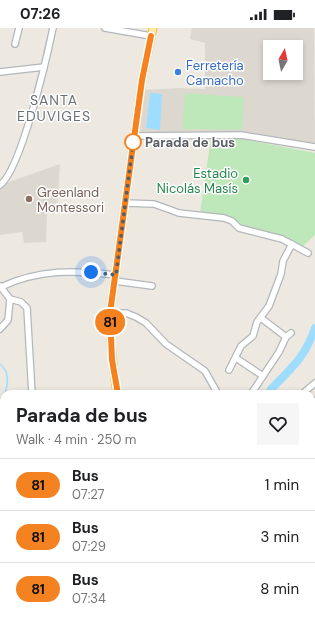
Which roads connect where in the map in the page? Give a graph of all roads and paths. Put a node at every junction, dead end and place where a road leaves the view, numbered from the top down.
1 (19, 28) edge
2 (53, 28) edge
3 (105, 28) edge
4 (153, 28) edge
5 (151, 36) junction
6 (15, 44) dead end
7 (44, 66) junction
8 (0, 72) edge
9 (134, 136) junction
10 (315, 147) edge
11 (0, 185) edge
12 (126, 202) junction
13 (292, 244) junction
14 (308, 253) dead end
15 (115, 278) junction
16 (0, 286) edge
17 (152, 286) dead end
18 (10, 299) junction
19 (110, 313) junction
20 (261, 318) junction
21 (0, 329) edge
22 (236, 358) junction
23 (229, 370) dead end
24 (263, 376) junction
25 (315, 383) edge
26 (32, 390) edge
27 (117, 390) edge
28 (216, 390) edge
29 (254, 390) edge
30 (307, 390) edge

1 - 6 street
2 - 7 street
3 - 5 street
4 - 5 main road
5 - 9 main road
7 - 8 street
7 - 11 street
9 - 10 street
9 - 12 main road
12 - 13 street
12 - 15 main road
13 - 14 street
13 - 20 street
15 - 16 street
15 - 17 street
15 - 19 main road
16 - 18 street
18 - 21 street
18 - 26 street
19 - 27 main road
19 - 28 street
20 - 22 street
20 - 24 street
22 - 23 street
22 - 24 street
24 - 29 street
25 - 30 street

